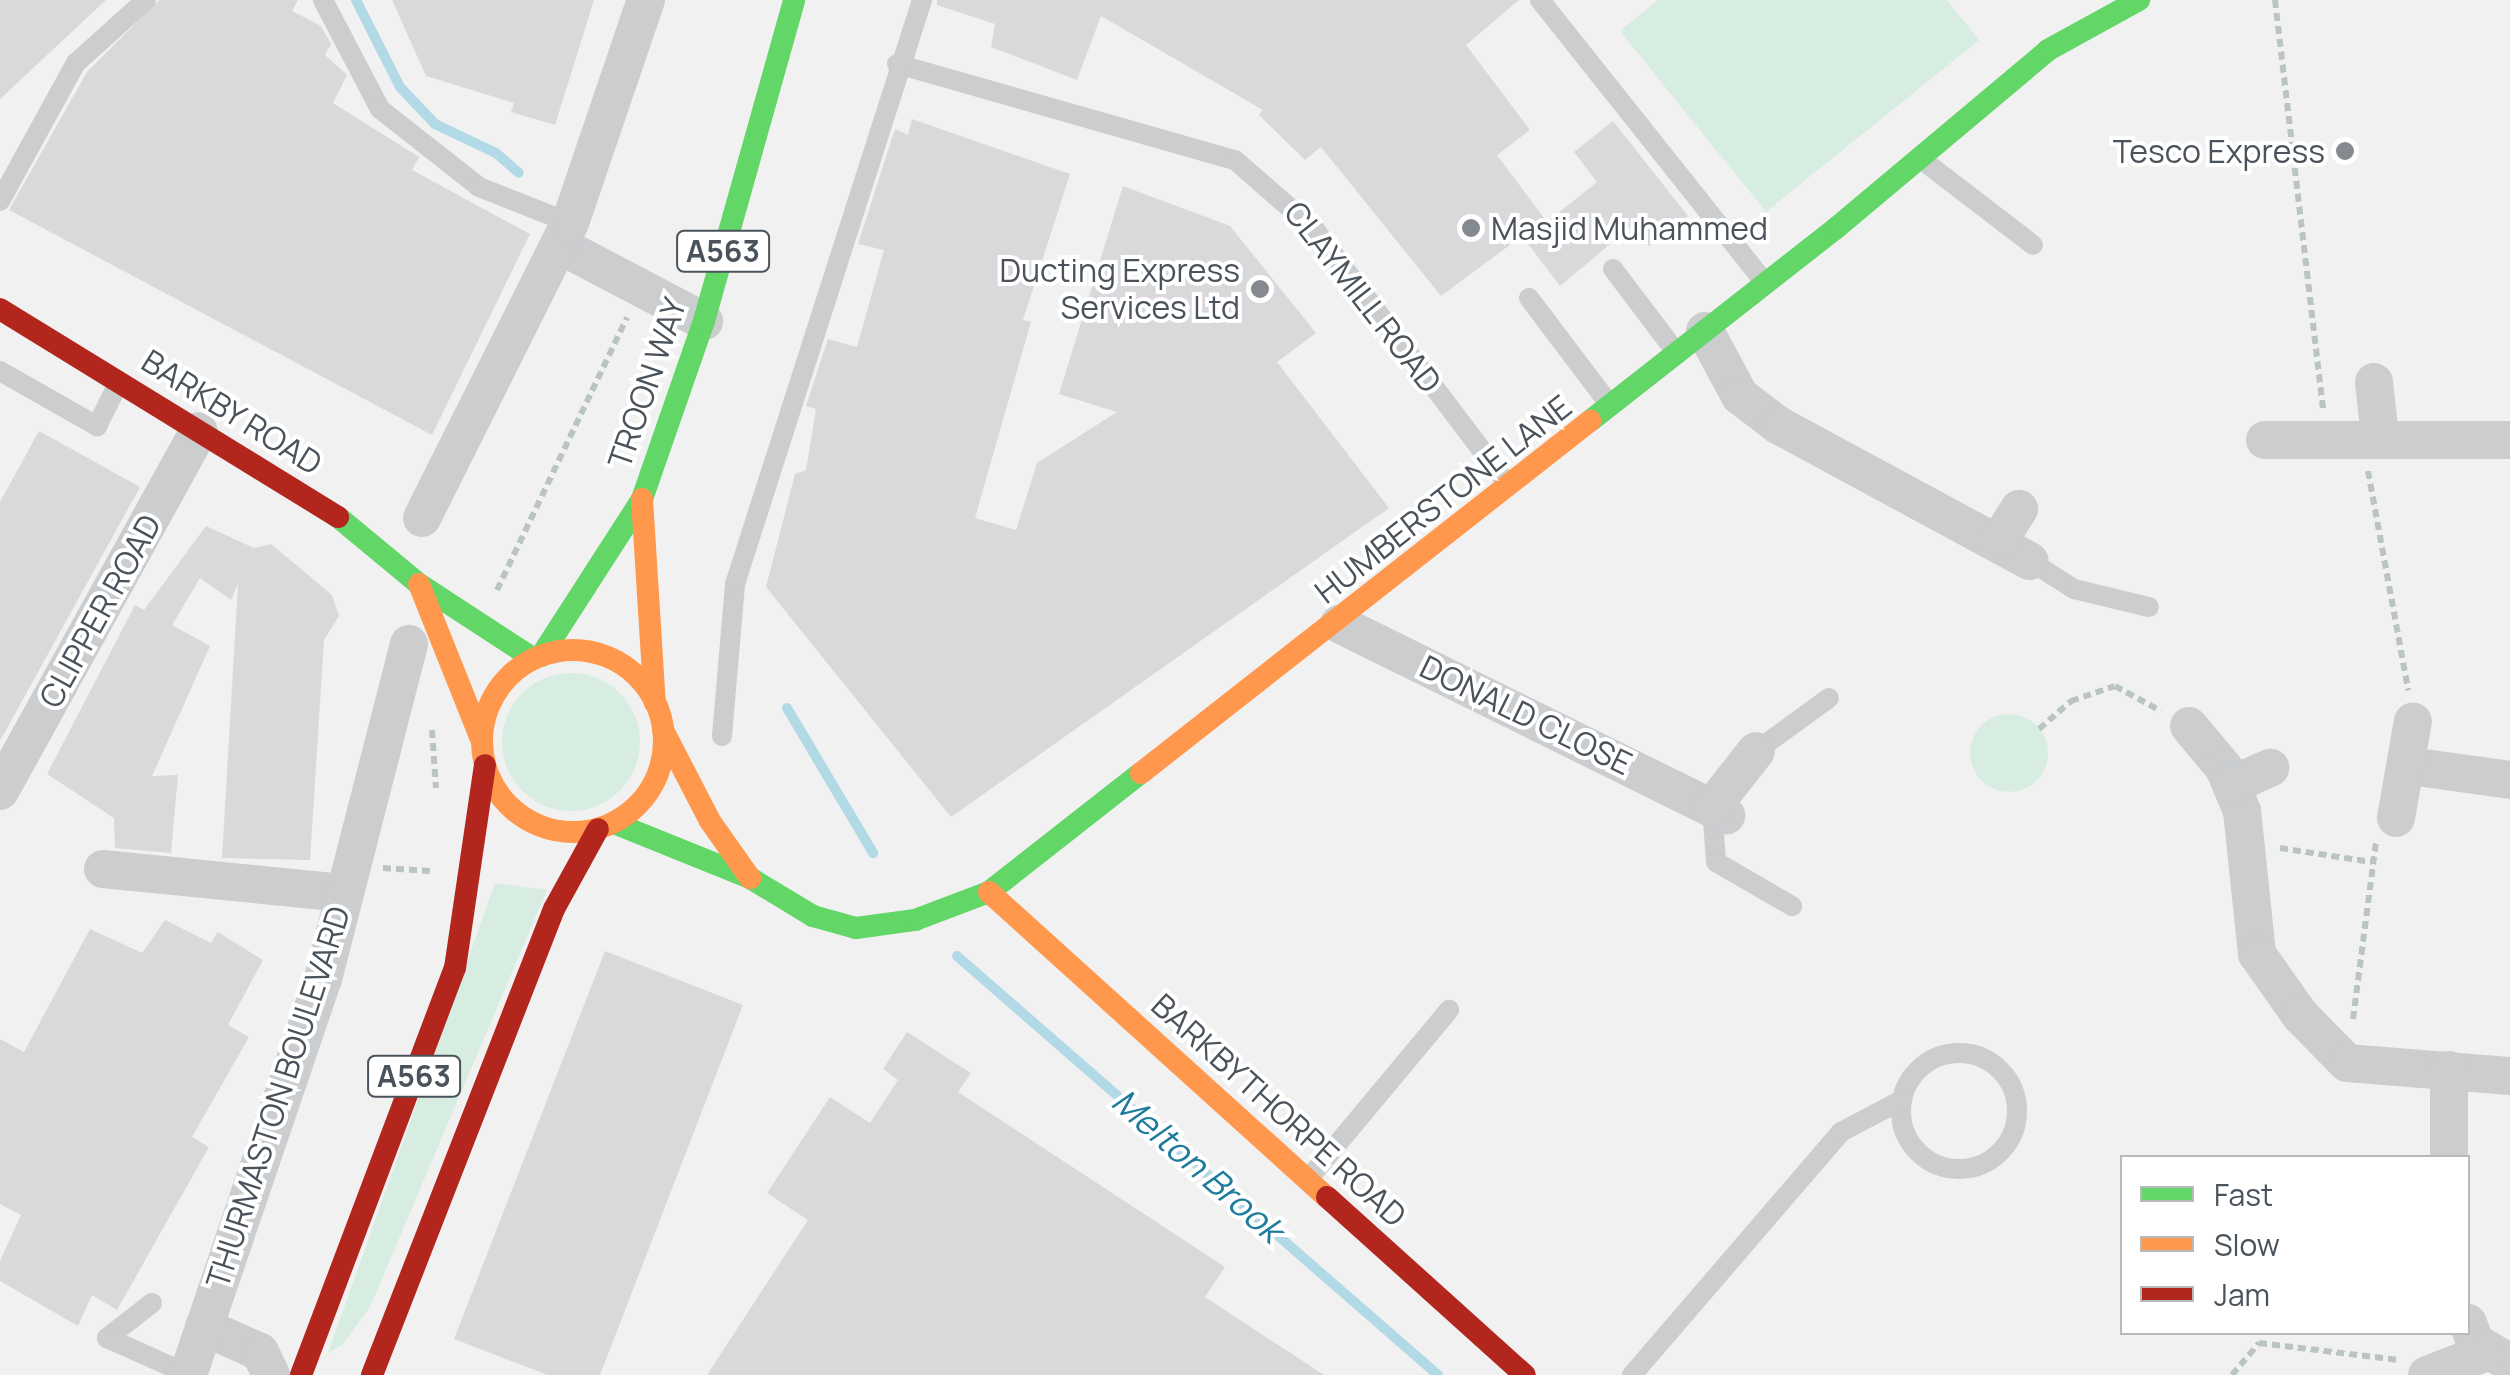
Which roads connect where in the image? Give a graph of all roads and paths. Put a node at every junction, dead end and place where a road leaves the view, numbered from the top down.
1 (146, 0) edge
2 (323, 0) edge
3 (646, 0) edge
4 (794, 0) edge
5 (922, 0) edge
6 (1540, 0) edge
7 (2140, 0) edge
8 (2275, 0) edge
9 (2105, 9) edge
10 (898, 64) junction
11 (1919, 158) junction
12 (0, 201) edge
13 (564, 234) junction
14 (2033, 245) dead end
15 (1613, 269) dead end
16 (1763, 280) junction
17 (640, 289) junction
18 (1528, 298) dead end
19 (0, 310) edge
20 (704, 321) junction
21 (1691, 342) junction
22 (2, 376) edge
23 (120, 381) junction
24 (2374, 382) dead end
25 (1611, 407) junction
26 (199, 431) junction
27 (2356, 436) junction
28 (2266, 440) dead end
29 (2510, 440) edge
30 (1510, 487) junction
31 (642, 499) junction
32 (2019, 509) dead end
33 (422, 518) dead end
34 (2014, 551) junction
35 (419, 584) junction
36 (2149, 606) dead end
37 (480, 624) junction
38 (1339, 624) junction
39 (409, 644) dead end
40 (538, 658) junction
41 (1829, 698) dead end
42 (655, 703) junction
43 (432, 713) dead end
44 (2414, 721) joint
45 (2189, 726) joint
46 (2039, 729) dead end
47 (663, 730) junction
48 (722, 736) dead end
49 (481, 739) junction
50 (1756, 751) joint
51 (484, 765) junction
52 (2410, 766) junction
53 (2270, 768) dead end
54 (2510, 780) edge
55 (2231, 785) junction
56 (0, 791) edge
57 (437, 794) dead end
58 (1719, 811) junction
59 (2396, 818) joint
60 (606, 826) junction
61 (2245, 843) junction
62 (2372, 862) junction
63 (103, 869) dead end
64 (443, 872) dead end
65 (750, 878) junction
66 (347, 880) junction
67 (989, 892) junction
68 (1792, 906) dead end
69 (1449, 1010) dead end
70 (2347, 1063) junction
71 (2449, 1070) junction
72 (2510, 1076) edge
73 (1902, 1100) junction
74 (2448, 1155) edge
75 (1308, 1180) junction
76 (152, 1303) dead end
77 (204, 1327) junction
78 (2488, 1346) edge
79 (2416, 1368) edge
80 (188, 1375) edge
81 (271, 1375) edge
82 (301, 1375) edge
83 (372, 1375) edge
84 (1525, 1375) edge
85 (1632, 1375) edge
86 (2232, 1375) edge

1 - 12 lane
2 - 13 lane
3 - 13 street
4 - 20 main road, TROON WAY / A563
5 - 10 lane
6 - 16 lane
7 - 9 main road, HUMBERSTONE LANE
8 - 27 path
9 - 11 main road, HUMBERSTONE LANE
10 - 30 lane, CLAYMILL ROAD
10 - 48 lane
11 - 14 lane
11 - 16 main road, HUMBERSTONE LANE
13 - 17 street
13 - 33 street
15 - 21 lane
16 - 21 main road, HUMBERSTONE LANE
17 - 20 street
17 - 37 path
18 - 25 lane
19 - 23 main road, BARKBY ROAD
20 - 31 main road, TROON WAY / A563
21 - 25 main road, HUMBERSTONE LANE
21 - 34 street
22 - 23 lane
23 - 26 main road, BARKBY ROAD
24 - 27 street
25 - 30 main road, HUMBERSTONE LANE
26 - 35 main road, BARKBY ROAD
26 - 56 street, CLIPPER ROAD
27 - 28 street
27 - 29 street
27 - 44 path
30 - 38 main road, HUMBERSTONE LANE
31 - 40 main road, TROON WAY / A563
31 - 42 main road, TROON WAY / A563
32 - 34 street
34 - 36 lane
35 - 37 main road, BARKBY ROAD
35 - 49 main road, BARKBY ROAD
37 - 40 main road, BARKBY ROAD
38 - 58 street, DONALD CLOSE
38 - 67 main road, HUMBERSTONE LANE
39 - 66 street, THURMASTON BOULEVARD
40 - 42 main road
40 - 49 main road
41 - 50 lane
42 - 47 main road
43 - 57 path
44 - 52 street
45 - 46 path
45 - 55 street
47 - 60 main road
47 - 65 main road, HUMBERSTONE LANE
49 - 51 main road
50 - 58 street
51 - 60 main road
51 - 82 main road, A563
52 - 54 street
52 - 59 street
53 - 55 street
55 - 61 street
58 - 68 lane
59 - 62 path
60 - 65 main road, HUMBERSTONE LANE
60 - 83 main road, A563
61 - 62 path
61 - 70 street
62 - 70 path
63 - 66 street
64 - 66 path
65 - 67 main road, HUMBERSTONE LANE
66 - 77 street, THURMASTON BOULEVARD
67 - 75 main road, BARKBYTHORPE ROAD
69 - 75 lane
70 - 71 street
71 - 72 street
71 - 74 street
73 - 73 lane
73 - 85 lane
75 - 84 main road, BARKBYTHORPE ROAD
76 - 80 lane
77 - 80 street, THURMASTON BOULEVARD
77 - 81 street
78 - 79 street
79 - 86 path

